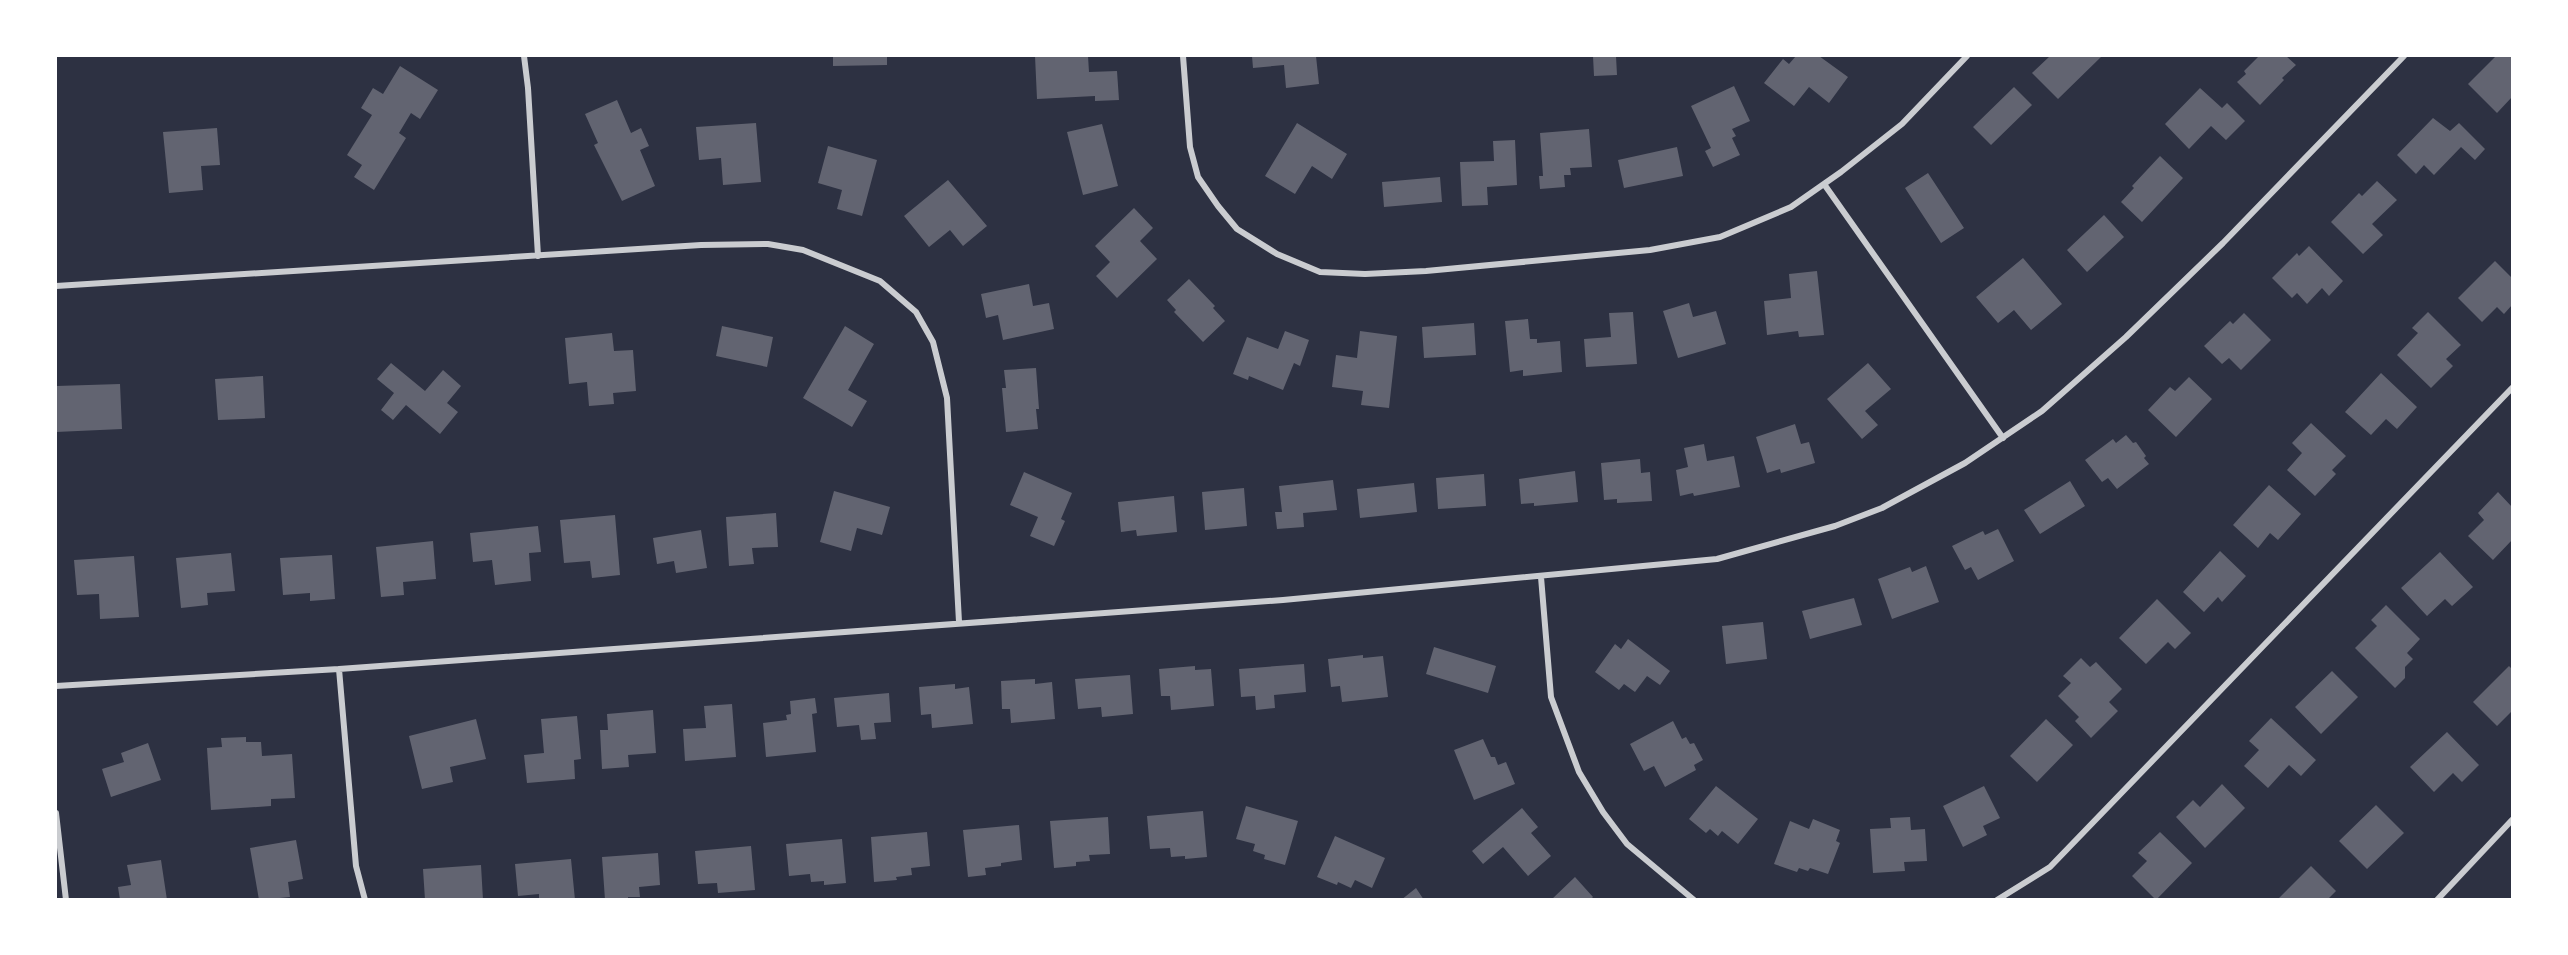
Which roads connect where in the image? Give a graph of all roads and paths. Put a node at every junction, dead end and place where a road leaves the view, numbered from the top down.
1 (524, 56) edge
2 (1183, 56) edge
3 (1967, 56) edge
4 (2404, 56) edge
5 (1824, 184) junction
6 (538, 256) junction
7 (56, 286) edge
8 (2512, 388) edge
9 (2003, 438) junction
10 (1541, 577) junction
11 (959, 622) junction
12 (339, 669) junction
13 (56, 686) edge
14 (56, 813) edge
15 (2512, 820) edge
16 (66, 900) edge
17 (365, 900) edge
18 (1694, 900) edge
19 (1997, 900) edge
20 (2437, 900) edge

1 - 6 street
2 - 5 street
3 - 5 street
4 - 9 street
5 - 9 street
6 - 7 street
6 - 11 street
8 - 19 street
9 - 10 street
10 - 11 street
10 - 18 street
11 - 12 street
12 - 13 street
12 - 17 street
14 - 16 street
15 - 20 street

